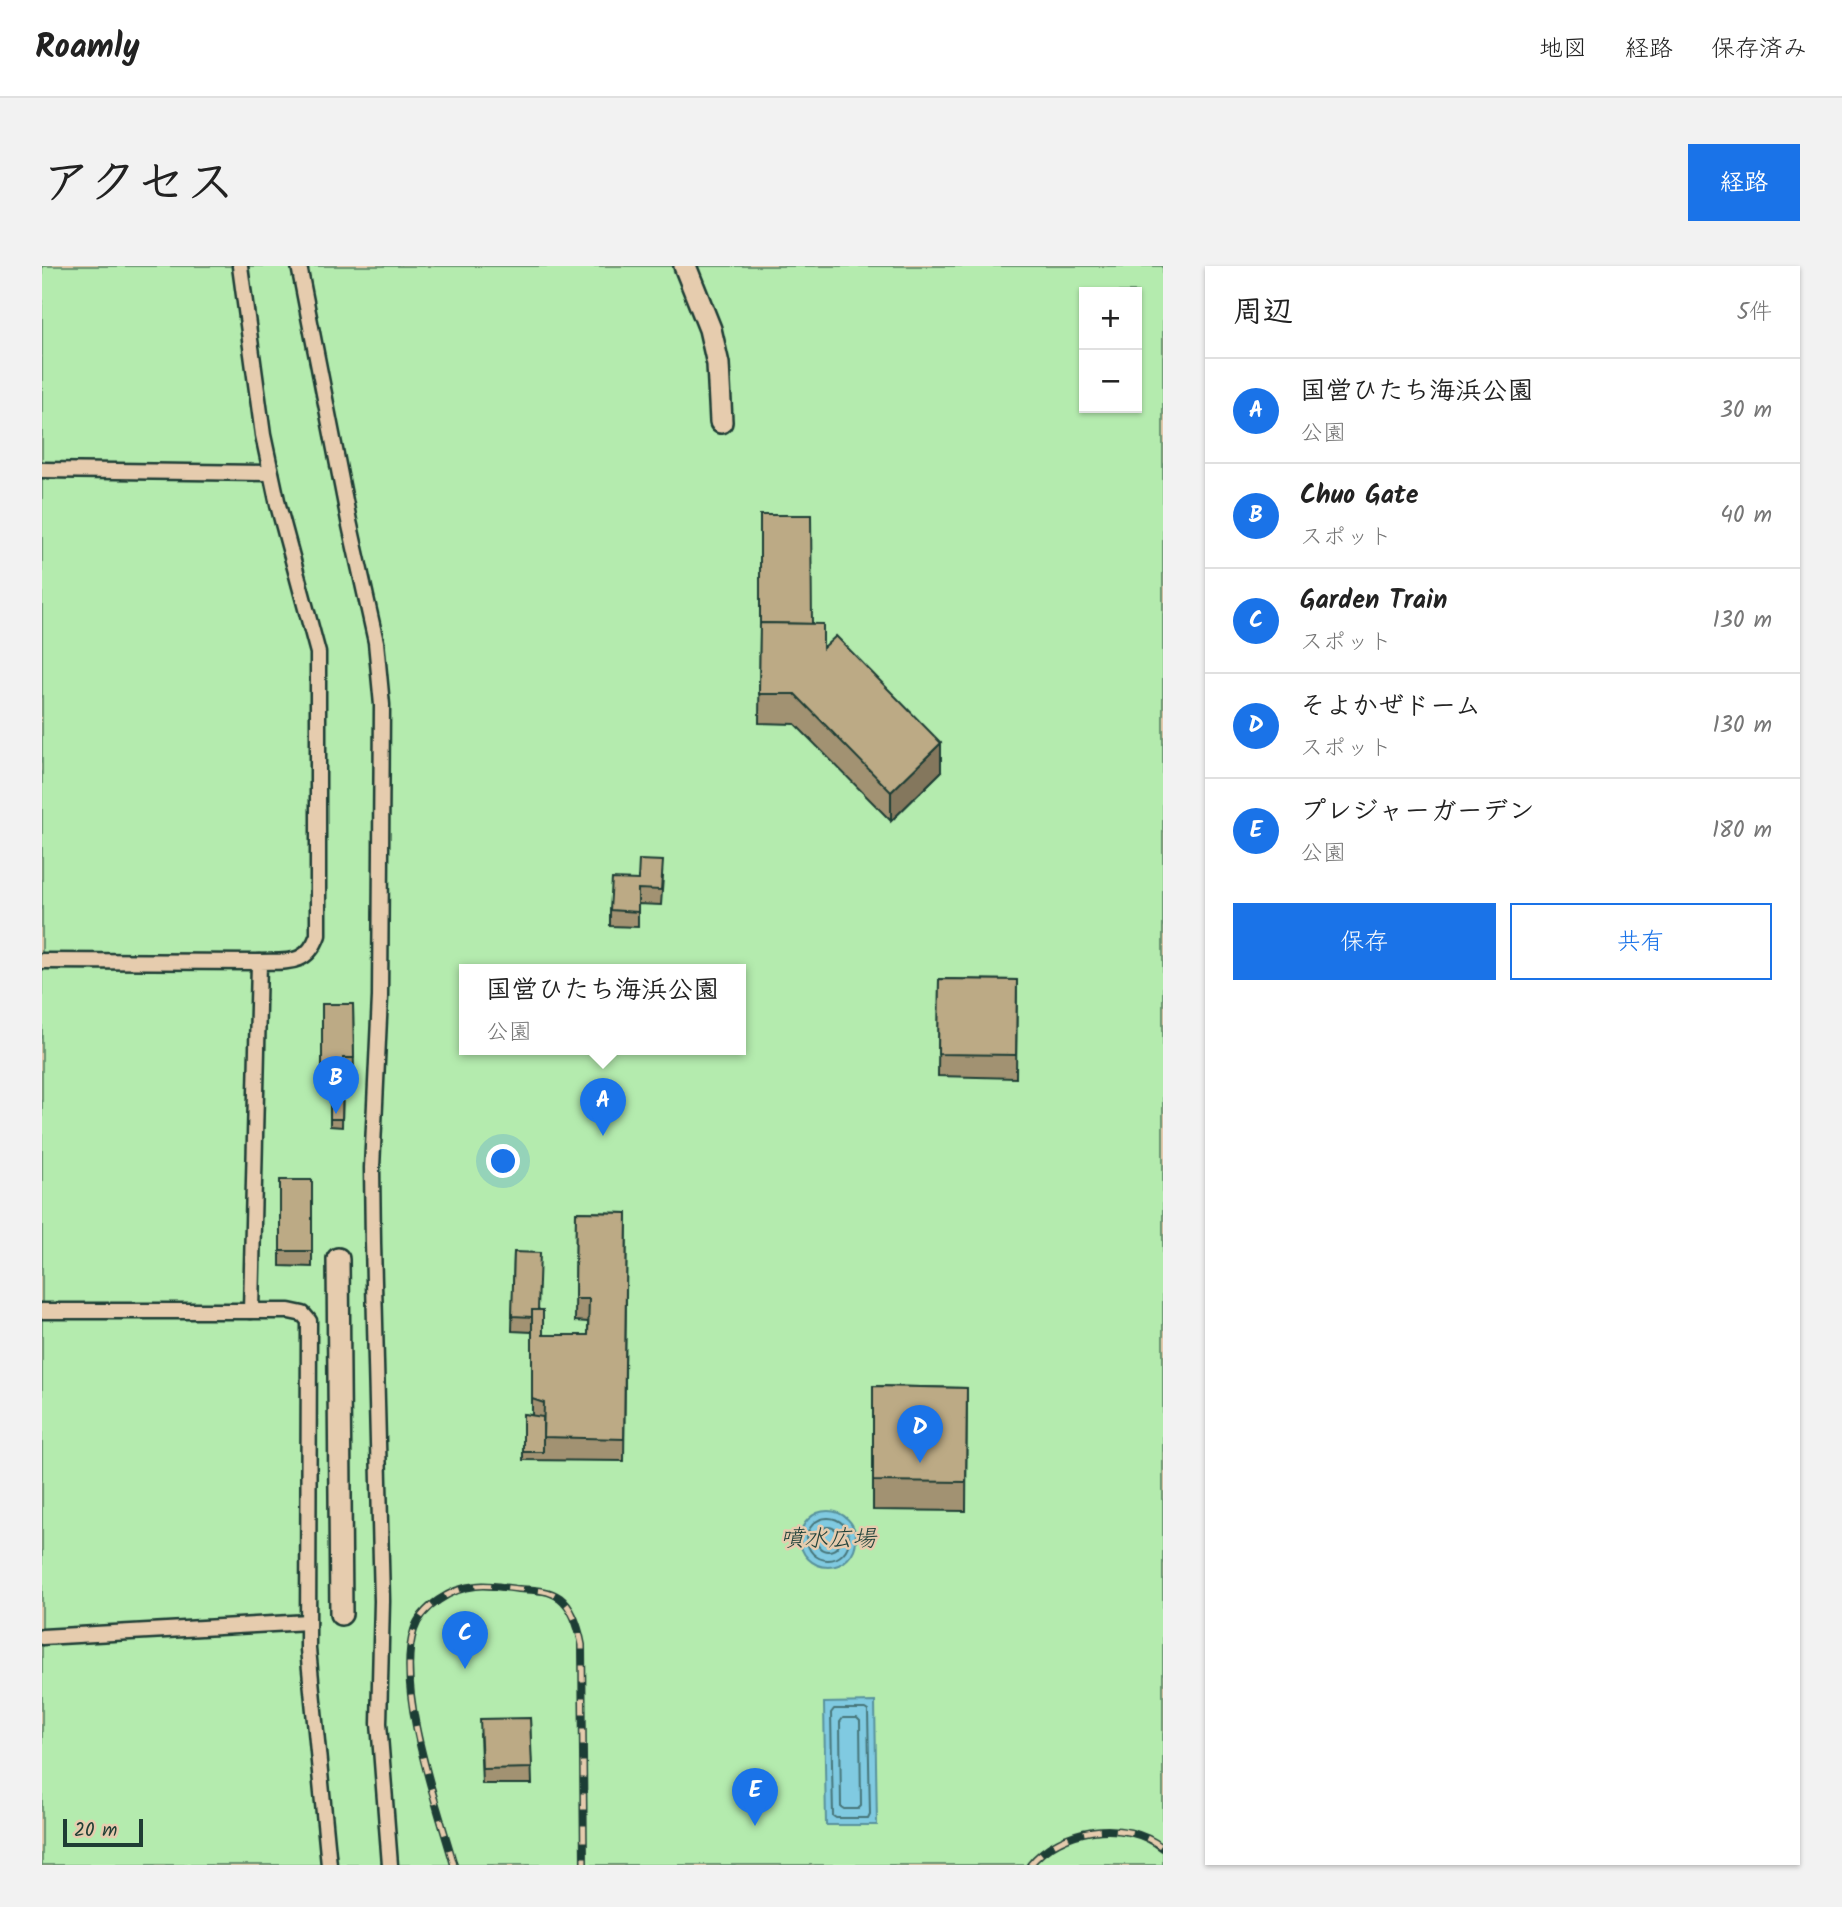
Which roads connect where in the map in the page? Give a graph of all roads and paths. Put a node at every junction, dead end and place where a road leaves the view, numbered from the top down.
1 (240, 266) edge
2 (299, 266) edge
3 (685, 266) edge
4 (721, 422) dead end
5 (42, 470) edge
6 (271, 473) junction
7 (42, 961) edge
8 (259, 962) junction
9 (338, 1259) dead end
10 (42, 1311) edge
11 (251, 1311) junction
12 (341, 1614) dead end
13 (308, 1622) junction
14 (42, 1636) edge
15 (329, 1865) edge
16 (390, 1865) edge

1 - 6 lane
2 - 16 lane
3 - 4 street
5 - 6 lane
6 - 8 lane
7 - 8 lane
8 - 11 lane
9 - 12 street
10 - 11 lane
11 - 13 lane
13 - 14 lane
13 - 15 lane

